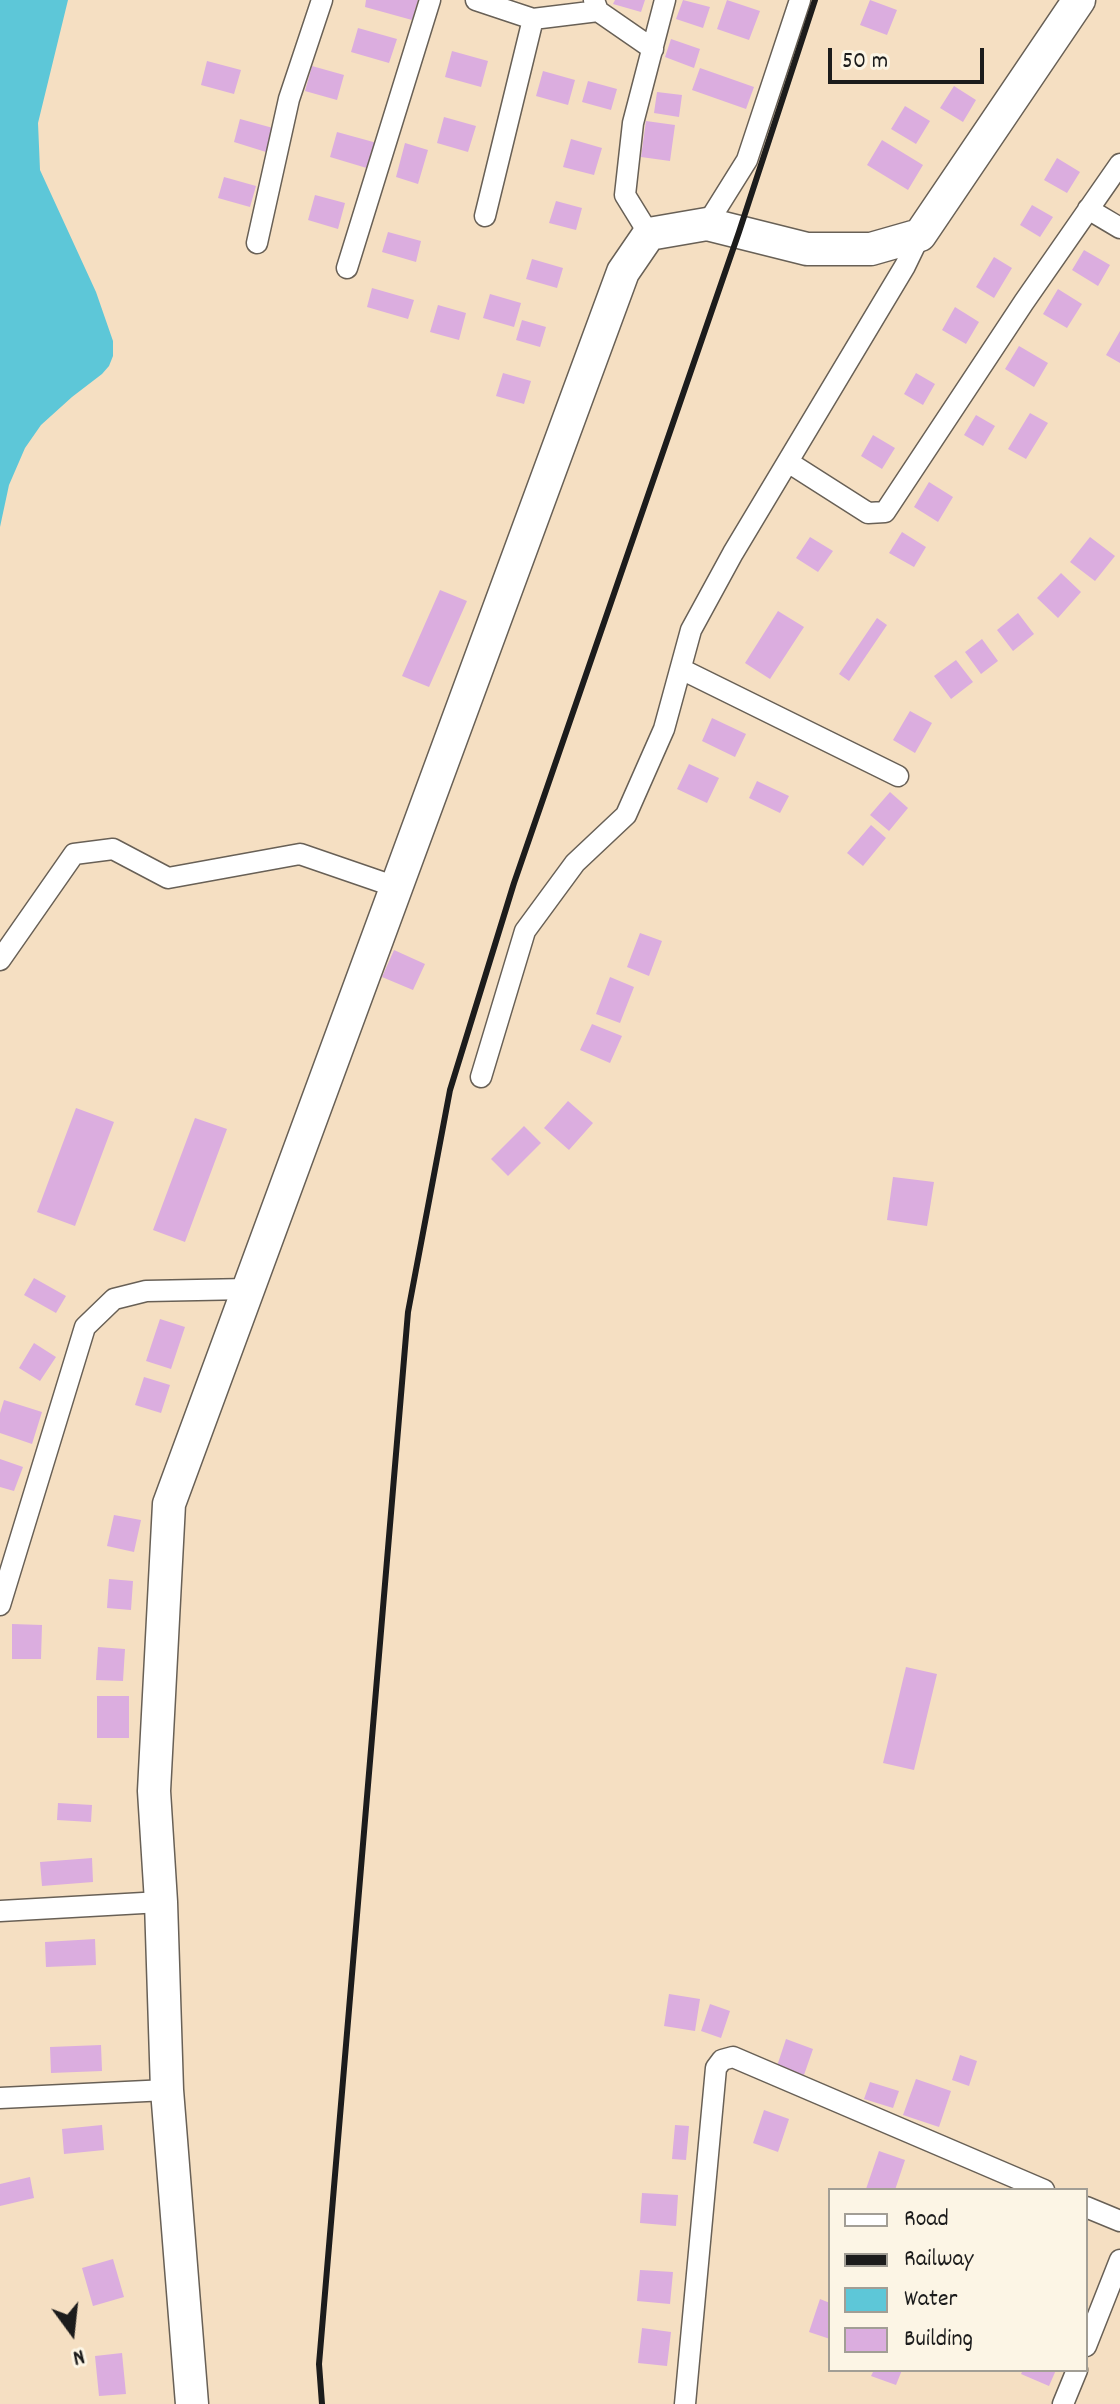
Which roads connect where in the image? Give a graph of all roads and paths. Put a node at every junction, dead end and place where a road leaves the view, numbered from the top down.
1 (322, 0) edge
2 (430, 0) edge
3 (476, 0) edge
4 (665, 0) edge
5 (800, 0) edge
6 (1079, 0) edge
7 (596, 5) edge
8 (533, 19) junction
9 (653, 49) junction
10 (1120, 164) edge
11 (1088, 209) junction
12 (485, 216) dead end
13 (707, 224) junction
14 (1120, 228) edge
15 (649, 234) junction
16 (920, 235) junction
17 (257, 243) dead end
18 (347, 268) dead end
19 (788, 462) junction
20 (681, 669) junction
21 (898, 776) dead end
22 (396, 887) junction
23 (0, 960) edge
24 (481, 1077) dead end
25 (248, 1289) junction
26 (0, 1605) edge
27 (161, 1902) junction
28 (0, 1911) edge
29 (167, 2090) junction
30 (0, 2098) edge
31 (1039, 2188) edge
32 (1088, 2208) edge
33 (1120, 2221) edge
34 (1120, 2260) edge
35 (1088, 2341) edge
36 (1076, 2372) edge
37 (192, 2404) edge
38 (685, 2404) edge
39 (1063, 2404) edge

1 - 17 street
2 - 18 street
3 - 8 street
4 - 9 street
5 - 13 street
6 - 16 main road
7 - 8 street
7 - 9 street
8 - 12 street
9 - 15 street
10 - 11 street
11 - 14 street
11 - 19 street
13 - 15 main road
13 - 16 main road
15 - 22 main road
16 - 19 street
19 - 20 street
20 - 21 street
20 - 24 street
22 - 23 street
22 - 25 main road
25 - 26 street
25 - 27 main road
27 - 28 street
27 - 29 main road
29 - 30 street
29 - 37 main road
31 - 38 street
32 - 33 street
34 - 35 street
36 - 39 street

